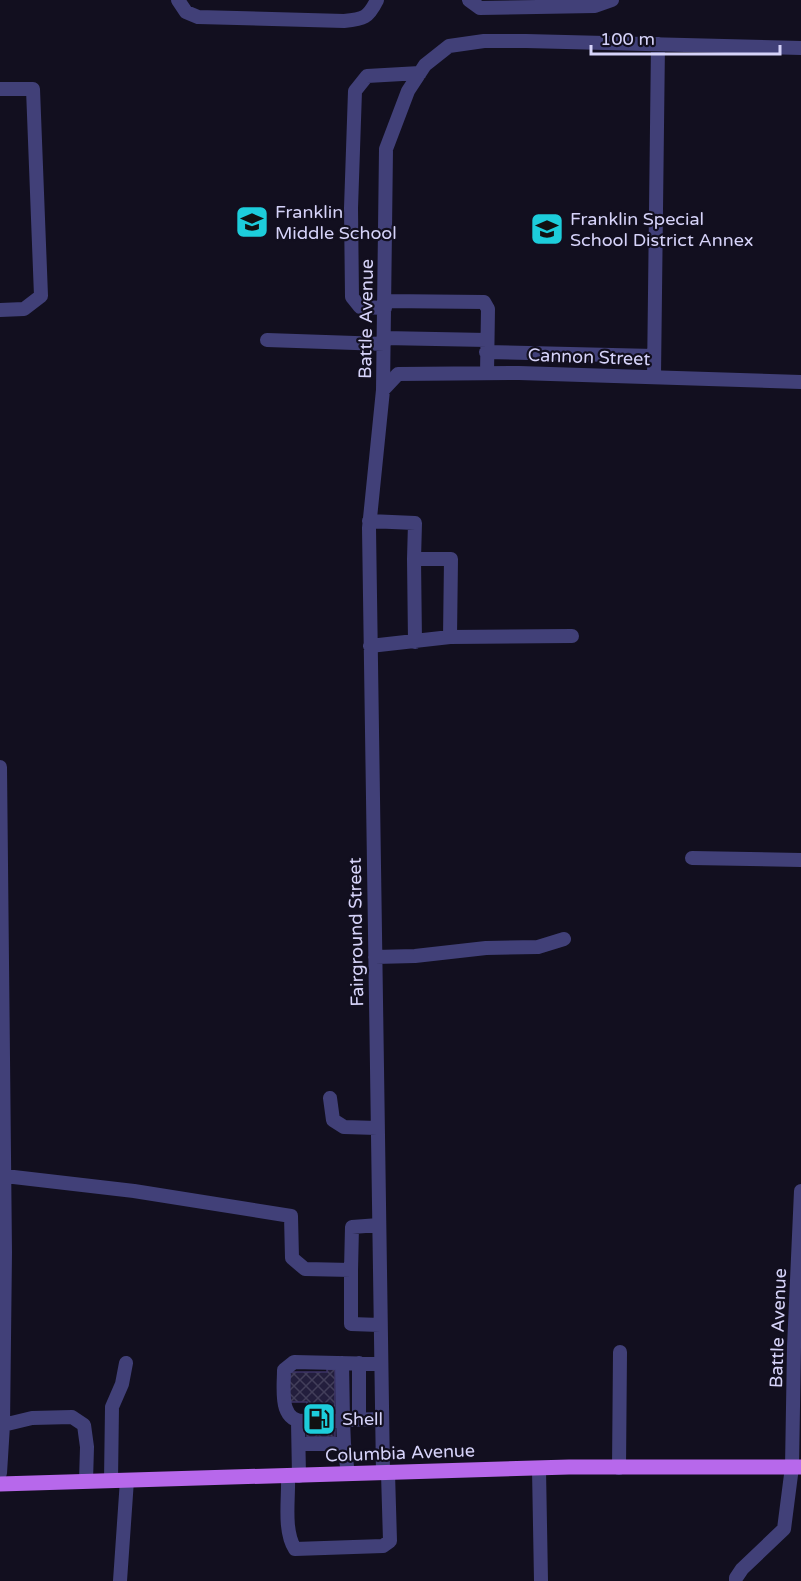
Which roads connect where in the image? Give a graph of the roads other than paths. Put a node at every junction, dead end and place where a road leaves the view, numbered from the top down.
1 (178, 0) edge
2 (377, 0) edge
3 (469, 0) edge
4 (612, 0) edge
5 (658, 44) junction
6 (801, 48) edge
7 (420, 73) junction
8 (0, 89) edge
9 (385, 304) junction
10 (0, 310) edge
11 (267, 340) dead end
12 (384, 341) junction
13 (487, 346) junction
14 (654, 356) junction
15 (487, 373) junction
16 (654, 376) junction
17 (801, 382) edge
18 (383, 390) junction
19 (369, 521) junction
20 (414, 559) junction
21 (572, 636) dead end
22 (450, 637) junction
23 (415, 642) junction
24 (370, 646) junction
25 (0, 767) edge
26 (1, 832) edge
27 (692, 858) dead end
28 (801, 860) edge
29 (564, 939) dead end
30 (375, 957) junction
31 (330, 1098) dead end
32 (378, 1128) junction
33 (5, 1176) junction
34 (801, 1191) edge
35 (379, 1225) junction
36 (2, 1252) edge
37 (351, 1270) junction
38 (380, 1325) junction
39 (2, 1352) edge
40 (620, 1352) dead end
41 (126, 1363) dead end
42 (342, 1363) junction
43 (359, 1363) junction
44 (381, 1364) junction
45 (382, 1419) junction
46 (339, 1420) junction
47 (359, 1420) junction
48 (3, 1425) junction
49 (299, 1444) junction
50 (344, 1444) junction
51 (796, 1467) edge
52 (619, 1468) junction
53 (539, 1469) junction
54 (0, 1473) edge
55 (386, 1473) junction
56 (348, 1474) junction
57 (294, 1476) junction
58 (111, 1480) junction
59 (127, 1480) junction
60 (86, 1481) junction
61 (0, 1484) edge
62 (120, 1581) edge
63 (541, 1581) edge
64 (736, 1581) edge

1 - 2 street
3 - 4 street
5 - 6 street, Battle Avenue
5 - 7 street, Battle Avenue
5 - 14 street
7 - 9 street, Battle Avenue
7 - 9 street
8 - 10 street
9 - 12 street, Battle Avenue
9 - 13 street
11 - 12 street
12 - 13 street
12 - 18 street, Battle Avenue
13 - 14 street
13 - 15 street
14 - 16 street
15 - 16 street, Cannon Street
15 - 18 street, Cannon Street
16 - 17 street, Cannon Street
18 - 19 street, Fairground Street
19 - 20 street
19 - 24 street, Fairground Street
20 - 22 street
20 - 23 street
21 - 22 street
22 - 23 street
23 - 24 street
24 - 30 street, Fairground Street
25 - 26 street
26 - 33 street
27 - 28 street
29 - 30 street
30 - 32 street, Fairground Street
31 - 32 street
32 - 35 street, Fairground Street
33 - 36 street
33 - 37 street
34 - 51 street, Battle Avenue
35 - 37 street
35 - 38 street, Fairground Street
36 - 39 street
37 - 38 street
38 - 44 street, Fairground Street
39 - 48 street
40 - 52 street
41 - 58 street
42 - 43 street
42 - 46 street
42 - 49 street
43 - 44 street
43 - 47 street
44 - 45 street, Fairground Street
45 - 47 street
45 - 55 street, Fairground Street
46 - 47 street
46 - 50 street
48 - 54 street
48 - 60 street
49 - 50 street
49 - 57 street
50 - 56 street
51 - 52 main road, Columbia Avenue
51 - 64 street, Battle Avenue
52 - 53 main road, Columbia Avenue
53 - 55 main road, Columbia Avenue
53 - 63 street
55 - 56 main road, Columbia Avenue
55 - 57 street, Fairground Street
56 - 57 main road, Columbia Avenue
57 - 59 main road, Columbia Avenue
58 - 59 main road, Columbia Avenue
58 - 60 main road, Columbia Avenue
59 - 62 street
60 - 61 main road, Columbia Avenue

